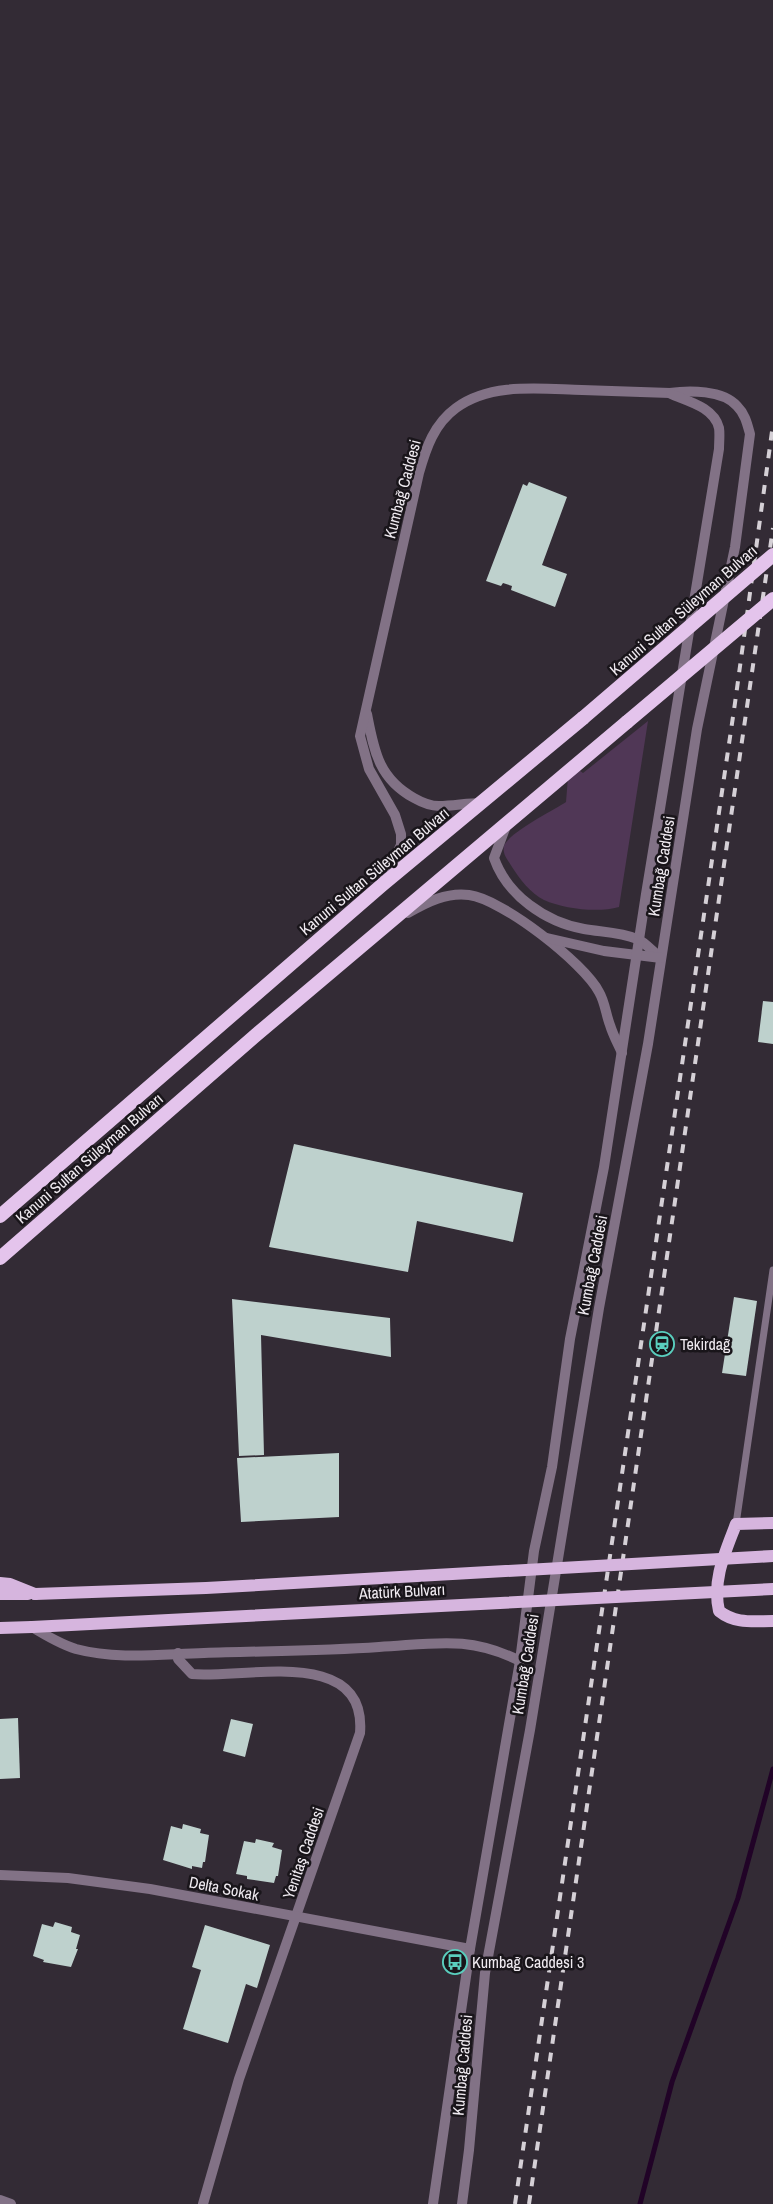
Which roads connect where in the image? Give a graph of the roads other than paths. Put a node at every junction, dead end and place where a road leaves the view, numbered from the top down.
1 (670, 393) junction
2 (773, 555) edge
3 (773, 599) edge
4 (366, 710) junction
5 (483, 803) junction
6 (512, 817) junction
7 (382, 885) junction
8 (389, 921) junction
9 (546, 938) junction
10 (639, 939) junction
11 (637, 957) junction
12 (661, 958) junction
13 (622, 1054) junction
14 (0, 1216) edge
15 (0, 1258) edge
16 (773, 1270) edge
17 (773, 1523) edge
18 (736, 1524) junction
19 (773, 1556) edge
20 (0, 1583) edge
21 (773, 1588) edge
22 (0, 1594) edge
23 (36, 1594) junction
24 (773, 1621) edge
25 (32, 1627) junction
26 (0, 1628) edge
27 (178, 1653) junction
28 (520, 1661) junction
29 (0, 1875) edge
30 (296, 1917) junction
31 (470, 1949) junction
32 (0, 2200) edge
33 (11, 2204) edge
34 (203, 2204) edge
35 (433, 2204) edge
36 (462, 2204) edge

1 - 4 street, Kumbağ Caddesi
1 - 10 street, Kumbağ Caddesi
1 - 12 street, Kumbağ Caddesi
2 - 5 highway, Kanuni Sultan Süleyman Bulvarı, bridge
3 - 6 highway, Kanuni Sultan Süleyman Bulvarı, bridge
4 - 5 street, Kumbağ Caddesi
4 - 7 street, Kumbağ Caddesi
5 - 7 highway, Kanuni Sultan Süleyman Bulvarı
6 - 8 highway, Kanuni Sultan Süleyman Bulvarı
6 - 10 street
7 - 14 highway, Kanuni Sultan Süleyman Bulvarı
8 - 9 street
8 - 15 highway, Kanuni Sultan Süleyman Bulvarı
9 - 11 street
9 - 13 street
10 - 11 street, Kumbağ Caddesi
10 - 12 street
11 - 12 street
11 - 13 street, Kumbağ Caddesi
12 - 36 street, Kumbağ Caddesi
13 - 28 street, Kumbağ Caddesi
16 - 18 lane
17 - 18 main road
18 - 24 main road
19 - 23 main road, Atatürk Bulvarı, bridge
20 - 23 main road
21 - 25 main road, Atatürk Bulvarı, bridge
22 - 23 main road, Atatürk Bulvarı
25 - 26 main road, Atatürk Bulvarı
25 - 27 street
27 - 28 street
27 - 30 street, Yenitaş Caddesi
28 - 31 street, Kumbağ Caddesi
29 - 30 street, Delta Sokak
30 - 31 street, Delta Sokak
30 - 34 street, Yenitaş Caddesi
31 - 35 street, Kumbağ Caddesi
32 - 33 street

